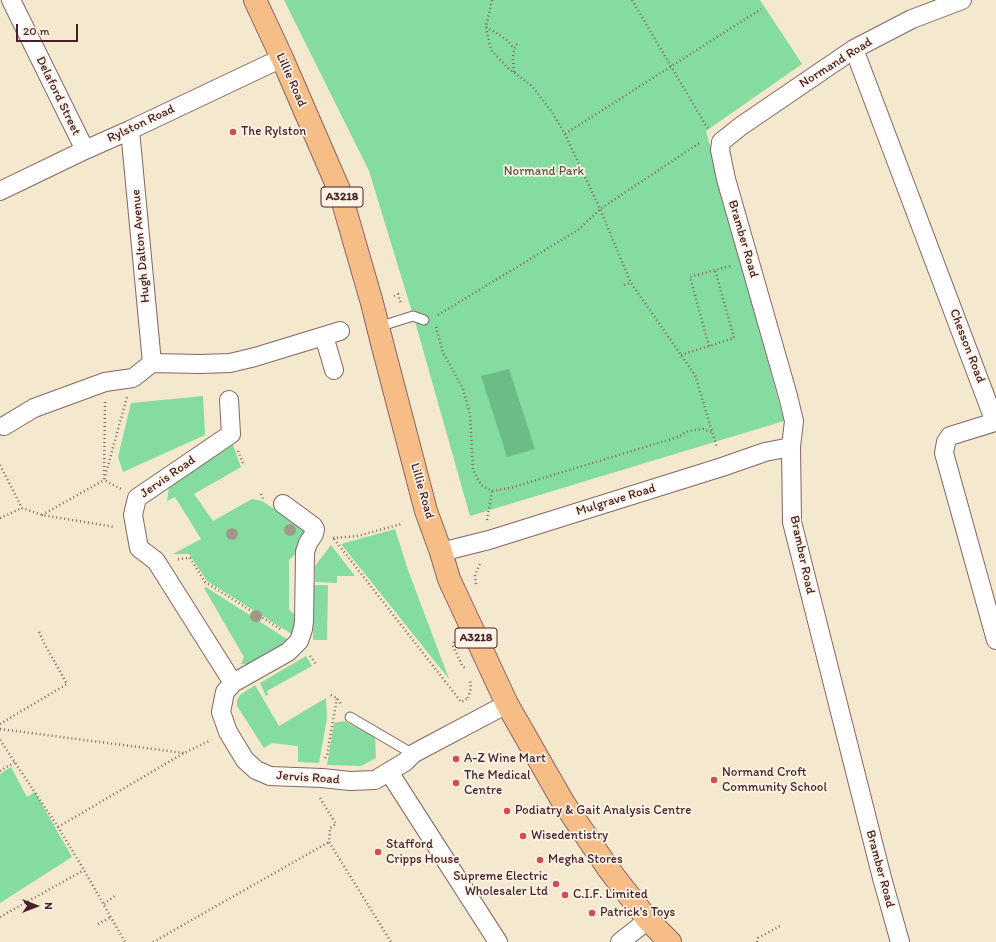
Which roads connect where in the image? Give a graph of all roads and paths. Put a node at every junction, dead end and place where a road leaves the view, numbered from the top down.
1 (11, 0) edge
2 (255, 0) edge
3 (492, 0) edge
4 (632, 0) edge
5 (962, 0) edge
6 (761, 9) dead end
7 (486, 27) junction
8 (517, 44) dead end
9 (854, 49) junction
10 (514, 50) junction
11 (282, 58) junction
12 (670, 66) junction
13 (514, 73) junction
14 (705, 124) dead end
15 (130, 130) junction
16 (564, 134) junction
17 (712, 141) junction
18 (85, 150) junction
19 (0, 191) edge
20 (600, 208) junction
21 (732, 265) dead end
22 (715, 270) junction
23 (631, 283) junction
24 (624, 285) dead end
25 (434, 317) junction
26 (424, 320) joint
27 (378, 327) junction
28 (709, 346) junction
29 (681, 355) junction
30 (152, 363) junction
31 (334, 370) dead end
32 (105, 382) junction
33 (129, 390) dead end
34 (229, 400) dead end
35 (996, 422) edge
36 (4, 426) dead end
37 (712, 432) junction
38 (791, 447) junction
39 (0, 465) edge
40 (722, 467) junction
41 (104, 480) junction
42 (492, 491) junction
43 (137, 498) junction
44 (283, 504) dead end
45 (22, 508) junction
46 (42, 515) junction
47 (0, 518) edge
48 (486, 520) dead end
49 (400, 524) dead end
50 (329, 536) dead end
51 (333, 538) junction
52 (139, 548) junction
53 (441, 552) junction
54 (156, 561) junction
55 (38, 630) dead end
56 (996, 640) edge
57 (299, 641) junction
58 (453, 646) dead end
59 (316, 664) dead end
60 (467, 668) dead end
61 (233, 683) junction
62 (470, 690) dead end
63 (337, 698) dead end
64 (468, 698) junction
65 (470, 703) dead end
66 (506, 704) junction
67 (350, 717) dead end
68 (0, 724) edge
69 (0, 729) edge
70 (228, 732) junction
71 (0, 740) edge
72 (184, 753) junction
73 (413, 754) junction
74 (15, 762) junction
75 (0, 771) edge
76 (389, 772) junction
77 (322, 778) junction
78 (58, 827) junction
79 (329, 842) junction
80 (84, 870) junction
81 (116, 895) dead end
82 (104, 904) junction
83 (0, 917) edge
84 (111, 917) junction
85 (648, 920) junction
86 (98, 924) dead end
87 (782, 925) dead end
88 (125, 942) edge
89 (153, 942) edge
90 (391, 942) edge
91 (498, 942) edge
92 (620, 942) edge
93 (670, 942) edge
94 (757, 942) edge
95 (900, 942) edge

1 - 18 street, Delaford Street
2 - 11 main road, Lillie Road / A3218
3 - 7 path
4 - 12 path
5 - 9 street, Normand Road
6 - 12 path
7 - 10 path
7 - 13 path
8 - 10 path
9 - 17 street, Normand Road
9 - 35 street, Chesson Road
10 - 13 path
11 - 15 street, Rylston Road
11 - 27 main road, Lillie Road / A3218
12 - 14 path
12 - 16 path
13 - 16 path
15 - 18 street, Rylston Road
15 - 30 street, Hugh Dalton Avenue
16 - 20 path
17 - 20 path
17 - 38 street, Bramber Road
18 - 19 street, Rylston Road
20 - 23 path
20 - 25 path
21 - 22 path
22 - 28 path
22 - 28 path
23 - 24 path
23 - 29 path
25 - 26 path
25 - 42 path
26 - 27 lane
27 - 53 main road, Lillie Road / A3218
28 - 29 path
29 - 37 path
30 - 31 street
30 - 32 street
32 - 36 street
32 - 41 path
33 - 41 path
34 - 43 street, Jervis Road
35 - 56 street, Chesson Road
37 - 40 path
37 - 42 path
38 - 40 street, Mulgrave Road
38 - 95 street, Bramber Road
39 - 45 path
40 - 53 street, Mulgrave Road
41 - 43 path
41 - 46 path
42 - 48 path
43 - 52 street, Jervis Road
44 - 57 street
45 - 46 path
45 - 47 path
46 - 52 path
49 - 51 path
50 - 51 path
51 - 64 path
52 - 54 street
53 - 66 main road, Lillie Road / A3218
54 - 57 path
54 - 61 street
55 - 68 path
57 - 59 path
57 - 61 street
58 - 60 path
61 - 70 street, Jervis Road
62 - 64 path
63 - 77 path
64 - 65 path
66 - 73 street, Jervis Road
66 - 85 main road, Lillie Road / A3218
67 - 73 lane
69 - 72 path
70 - 72 path
70 - 77 street, Jervis Road
71 - 74 path
72 - 78 path
73 - 76 street, Jervis Road
74 - 75 path
74 - 78 path
76 - 77 street, Jervis Road
76 - 91 street
77 - 79 path
78 - 80 path
79 - 89 path
79 - 90 path
80 - 82 path
80 - 83 path
81 - 82 path
82 - 84 path
84 - 86 path
84 - 88 path
85 - 92 street
85 - 93 main road, Lillie Road / A3218
87 - 94 path

